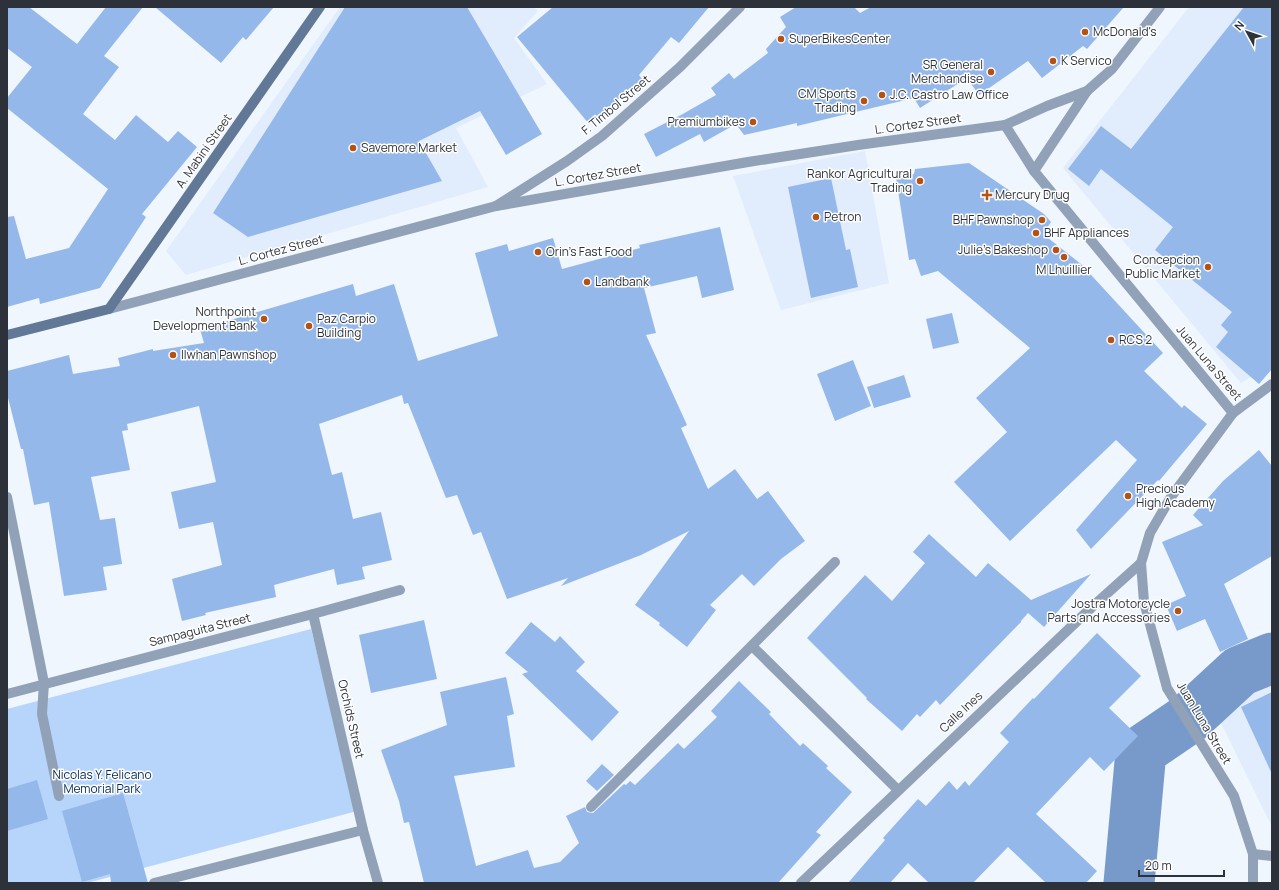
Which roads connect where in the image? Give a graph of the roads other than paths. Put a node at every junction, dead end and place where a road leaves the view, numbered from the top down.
1 (320, 7) edge
2 (740, 7) edge
3 (1160, 7) edge
4 (1087, 91) junction
5 (1005, 125) junction
6 (1034, 171) junction
7 (496, 206) junction
8 (110, 309) junction
9 (7, 335) edge
10 (1272, 384) edge
11 (1233, 413) junction
12 (7, 497) edge
13 (835, 562) dead end
14 (1141, 563) junction
15 (400, 590) dead end
16 (313, 614) junction
17 (752, 646) junction
18 (44, 683) junction
19 (7, 694) edge
20 (898, 790) junction
21 (59, 796) dead end
22 (591, 807) dead end
23 (363, 830) junction
24 (1254, 854) junction
25 (1272, 856) edge
26 (154, 883) edge
27 (378, 883) edge
28 (801, 883) edge
29 (1253, 883) edge

1 - 8 main road, A. Mabini Street
2 - 7 street, F. Timbol Street
3 - 4 street, L. Cortez Street
4 - 5 street, L. Cortez Street
4 - 6 street
5 - 6 street, Juan Luna Street
5 - 7 street, L. Cortez Street
6 - 11 street, Juan Luna Street
7 - 8 street, L. Cortez Street
8 - 9 main road, L. Cortez Street
10 - 11 street
11 - 14 street, Juan Luna Street
12 - 18 street
13 - 17 street
14 - 20 street, Calle Ines
14 - 24 street, Juan Luna Street
15 - 16 street, Sampaguita Street
16 - 18 street, Sampaguita Street
16 - 23 street, Orchids Street
17 - 20 street
17 - 22 street
18 - 19 street, Sampaguita Street
18 - 21 street
20 - 28 street, Calle Ines
23 - 26 street
23 - 27 street, Orchids Street
24 - 25 street
24 - 29 street

